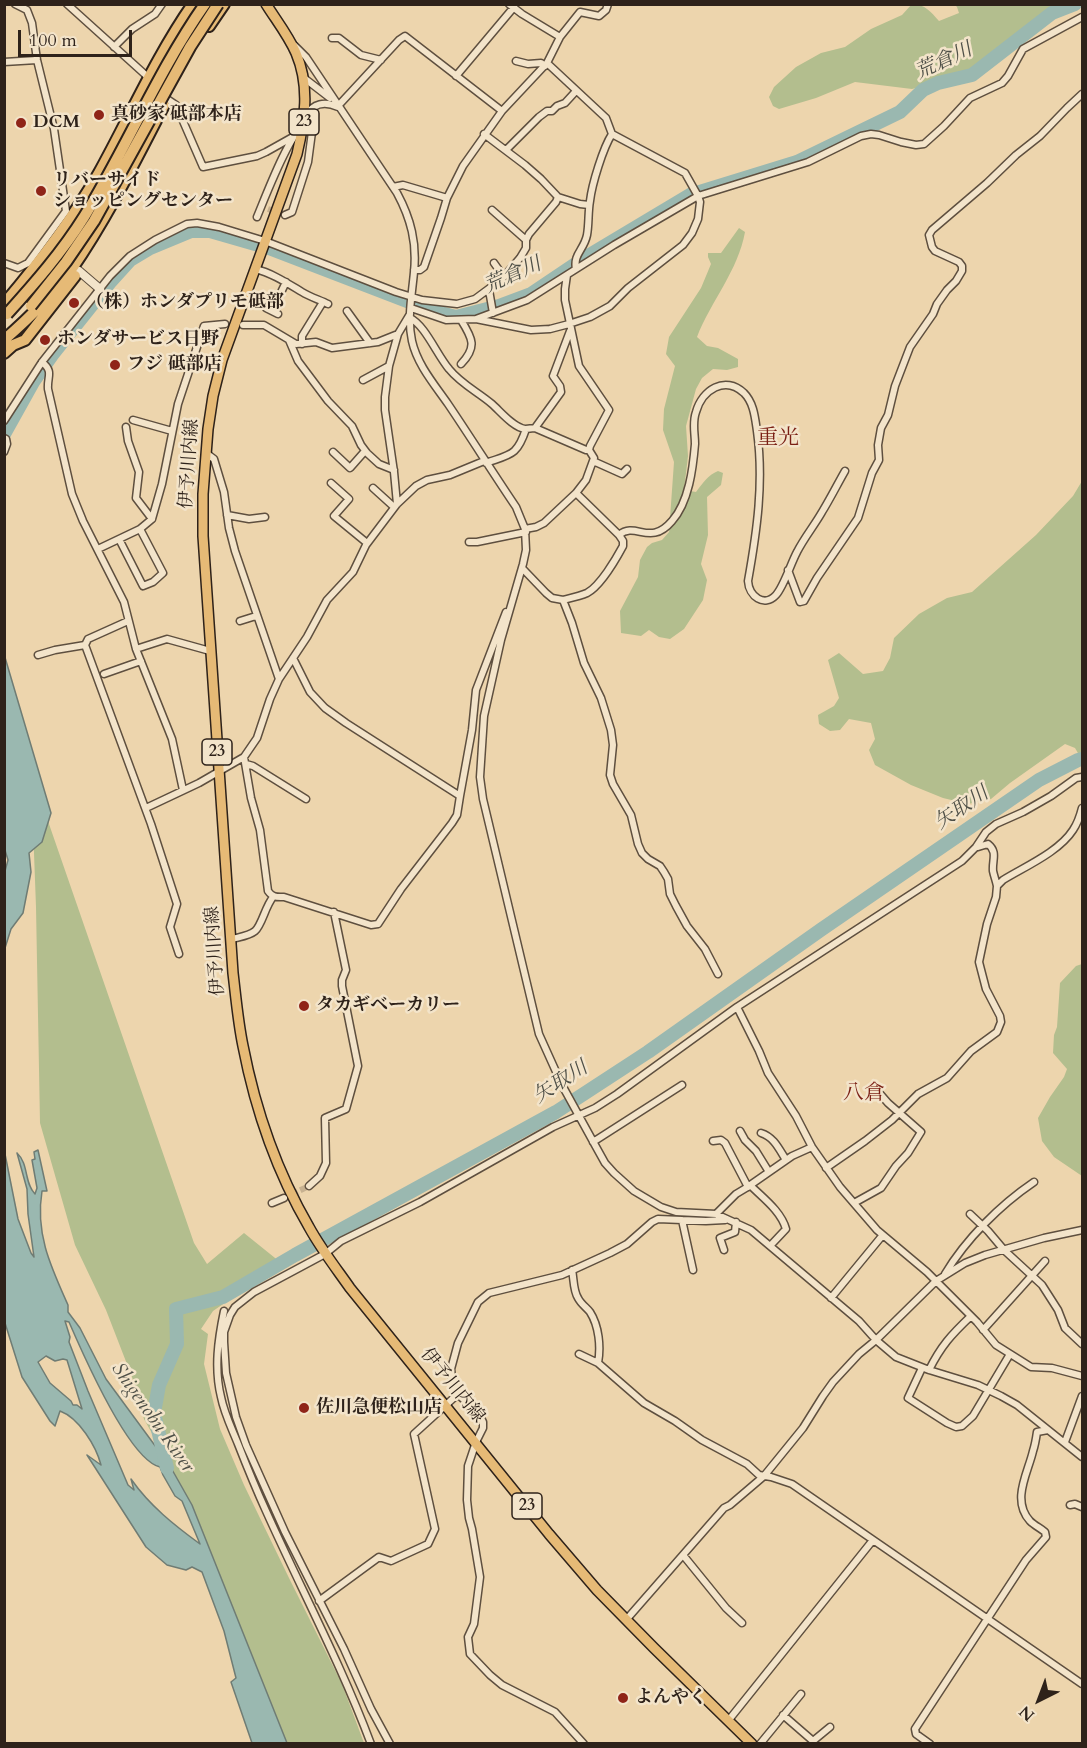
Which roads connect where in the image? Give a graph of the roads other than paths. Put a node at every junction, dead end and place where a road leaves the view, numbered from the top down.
1 (15, 4) edge
2 (33, 4) edge
3 (67, 4) edge
4 (162, 4) edge
5 (193, 4) edge
6 (205, 4) edge
7 (218, 4) edge
8 (225, 4) edge
9 (266, 4) edge
10 (608, 4) edge
11 (512, 6) edge
12 (27, 10) junction
13 (1083, 17) edge
14 (288, 37) junction
15 (560, 37) junction
16 (332, 38) dead end
17 (114, 47) junction
18 (38, 60) junction
19 (381, 60) junction
20 (516, 61) dead end
21 (4, 62) edge
22 (546, 64) junction
23 (456, 76) junction
24 (150, 78) junction
25 (304, 78) junction
26 (576, 91) junction
27 (1083, 94) edge
28 (167, 99) junction
29 (338, 105) junction
30 (502, 111) junction
31 (304, 123) junction
32 (484, 134) junction
33 (612, 134) junction
34 (294, 136) junction
35 (506, 150) junction
36 (393, 187) junction
37 (698, 196) junction
38 (558, 197) junction
39 (447, 198) junction
40 (589, 205) junction
41 (492, 210) dead end
42 (72, 215) junction
43 (285, 215) dead end
44 (257, 217) dead end
45 (526, 240) junction
46 (264, 242) junction
47 (4, 263) edge
48 (494, 263) dead end
49 (255, 266) junction
50 (414, 270) junction
51 (576, 270) junction
52 (73, 273) junction
53 (567, 275) junction
54 (501, 279) junction
55 (286, 282) junction
56 (100, 289) junction
57 (489, 290) junction
58 (411, 307) junction
59 (37, 311) junction
60 (272, 311) dead end
61 (347, 311) dead end
62 (5, 312) edge
63 (493, 313) junction
64 (476, 319) junction
65 (461, 320) junction
66 (225, 324) dead end
67 (243, 325) dead end
68 (570, 327) junction
69 (398, 334) junction
70 (7, 339) edge
71 (289, 340) junction
72 (370, 343) junction
73 (302, 344) junction
74 (4, 353) edge
75 (44, 364) junction
76 (460, 364) dead end
77 (389, 366) junction
78 (363, 380) dead end
79 (133, 420) dead end
80 (4, 421) edge
81 (126, 427) dead end
82 (535, 428) junction
83 (526, 429) junction
84 (172, 431) junction
85 (5, 439) edge
86 (590, 450) junction
87 (365, 451) junction
88 (4, 452) edge
89 (333, 452) dead end
90 (206, 453) junction
91 (593, 461) junction
92 (485, 462) junction
93 (627, 469) dead end
94 (394, 470) junction
95 (845, 471) dead end
96 (331, 483) dead end
97 (373, 488) dead end
98 (576, 493) junction
99 (396, 506) junction
100 (227, 515) junction
101 (265, 517) dead end
102 (152, 519) junction
103 (140, 529) junction
104 (525, 530) junction
105 (619, 535) junction
106 (119, 539) junction
107 (469, 542) dead end
108 (368, 543) junction
109 (98, 549) junction
110 (522, 568) junction
111 (788, 570) junction
112 (563, 600) junction
113 (510, 607) junction
114 (256, 616) junction
115 (128, 621) junction
116 (240, 621) dead end
117 (85, 645) junction
118 (136, 649) junction
119 (210, 651) junction
120 (39, 655) dead end
121 (293, 658) junction
122 (141, 660) junction
123 (104, 674) dead end
124 (279, 679) junction
125 (245, 761) junction
126 (218, 772) junction
127 (1083, 777) edge
128 (183, 790) junction
129 (460, 796) junction
130 (306, 799) dead end
131 (146, 808) junction
132 (1083, 808) edge
133 (976, 847) junction
134 (997, 886) junction
135 (273, 897) junction
136 (334, 912) junction
137 (231, 939) junction
138 (179, 954) dead end
139 (718, 974) dead end
140 (737, 1008) junction
141 (682, 1085) dead end
142 (874, 1087) dead end
143 (899, 1113) junction
144 (578, 1115) junction
145 (740, 1131) dead end
146 (761, 1133) dead end
147 (713, 1141) dead end
148 (593, 1142) junction
149 (812, 1147) junction
150 (786, 1160) junction
151 (826, 1168) junction
152 (769, 1172) junction
153 (1034, 1182) dead end
154 (309, 1186) tunnel mouth
155 (749, 1186) junction
156 (284, 1198) tunnel mouth
157 (272, 1203) dead end
158 (854, 1203) junction
159 (716, 1214) junction
160 (970, 1214) dead end
161 (682, 1220) junction
162 (732, 1221) junction
163 (984, 1226) junction
164 (1083, 1230) edge
165 (882, 1236) junction
166 (770, 1246) junction
167 (724, 1250) dead end
168 (1004, 1250) junction
169 (324, 1252) junction
170 (1045, 1261) dead end
171 (572, 1270) junction
172 (693, 1270) dead end
173 (945, 1274) junction
174 (1032, 1275) junction
175 (936, 1281) junction
176 (831, 1298) junction
177 (235, 1307) junction
178 (971, 1316) junction
179 (983, 1330) junction
180 (876, 1340) junction
181 (1083, 1344) edge
182 (579, 1354) dead end
183 (1010, 1354) junction
184 (598, 1363) junction
185 (925, 1369) junction
186 (1083, 1376) edge
187 (988, 1389) junction
188 (458, 1394) junction
189 (1083, 1396) edge
190 (446, 1405) junction
191 (1048, 1430) junction
192 (476, 1442) junction
193 (1065, 1442) junction
194 (1083, 1457) edge
195 (764, 1476) junction
196 (1070, 1505) dead end
197 (1083, 1507) edge
198 (873, 1540) junction
199 (683, 1555) junction
200 (319, 1600) junction
201 (987, 1619) junction
202 (626, 1620) junction
203 (742, 1623) dead end
204 (1079, 1678) edge
205 (1083, 1684) edge
206 (801, 1694) dead end
207 (783, 1715) junction
208 (728, 1721) junction
209 (830, 1727) dead end
210 (371, 1743) edge
211 (390, 1743) edge
212 (584, 1743) edge
213 (752, 1743) edge
214 (760, 1743) edge
215 (930, 1743) edge

1 - 12 street
2 - 12 street
3 - 17 street
4 - 17 street
5 - 24 highway
6 - 62 highway, bridge
7 - 59 highway, bridge
8 - 28 highway
9 - 14 main road, 伊予川内線 / 23
10 - 15 street
11 - 15 street
11 - 23 street
12 - 18 street
13 - 37 street
14 - 25 main road, 伊予川内線 / 23
14 - 29 street
15 - 22 street
16 - 19 street
17 - 24 street
18 - 21 street
18 - 42 street
19 - 23 street
19 - 29 street
20 - 22 street
22 - 26 street
22 - 30 street
23 - 30 street
24 - 42 highway
25 - 29 street
25 - 31 main road, 伊予川内線 / 23
26 - 33 street
26 - 35 street
27 - 111 street
28 - 34 street
28 - 52 highway
29 - 31 street
29 - 36 street
30 - 32 street
31 - 34 street
31 - 43 street
31 - 46 main road, 伊予川内線 / 23
32 - 35 street
32 - 39 street
33 - 37 street
33 - 40 street
34 - 44 street
35 - 38 street
36 - 39 street
36 - 50 street
37 - 51 street
37 - 68 street
38 - 40 street
38 - 45 street
39 - 50 street
40 - 51 street
41 - 45 street
42 - 47 street
42 - 62 highway
45 - 54 street
46 - 49 main road, 伊予川内線 / 23
46 - 56 street
46 - 58 street
48 - 54 street
49 - 55 street
49 - 90 main road, 伊予川内線 / 23
50 - 58 street
51 - 53 street
52 - 56 street
52 - 59 highway
53 - 63 street
53 - 68 street
54 - 57 street
55 - 60 street
55 - 73 street
56 - 75 street
57 - 58 street
57 - 63 street
58 - 65 street
58 - 69 street
58 - 83 street
58 - 92 street
59 - 70 highway
59 - 70 highway
61 - 72 street
63 - 64 street
64 - 65 street
64 - 68 street
65 - 76 street
66 - 84 street
67 - 71 street
68 - 82 street
68 - 86 street
69 - 72 street
69 - 77 street
70 - 74 highway
71 - 73 street
71 - 87 street
72 - 73 street
75 - 80 street
75 - 109 street
77 - 78 street
77 - 94 street
79 - 84 street
81 - 102 street
82 - 83 street
82 - 86 street
83 - 92 street
84 - 102 street
85 - 88 street
86 - 91 street
87 - 89 street
87 - 94 street
90 - 100 street
90 - 119 main road, 伊予川内線 / 23
91 - 93 street
91 - 98 street
92 - 99 street
92 - 104 street
94 - 99 street
95 - 111 street
96 - 108 street
97 - 99 street
98 - 104 street
98 - 105 street
99 - 108 street
100 - 101 street
100 - 114 street
102 - 103 street
103 - 106 street
103 - 106 street
104 - 107 street
104 - 110 street
105 - 111 street
105 - 112 street
106 - 109 street
108 - 121 street
109 - 115 street
110 - 112 street
110 - 113 street
112 - 139 street
113 - 129 street
113 - 144 street
114 - 116 street
114 - 124 street
115 - 117 street
115 - 118 street
117 - 120 street
117 - 131 street
118 - 119 street
118 - 122 street
119 - 126 main road, 伊予川内線 / 23
121 - 124 street
121 - 129 street
122 - 123 street
122 - 128 street
124 - 125 street
125 - 126 street
125 - 130 street
125 - 135 street
126 - 128 street
126 - 137 main road, 伊予川内線 / 23
127 - 133 street
128 - 131 street
129 - 136 street
131 - 138 street
132 - 134 street
133 - 134 street
133 - 140 street
134 - 143 street
135 - 136 street
135 - 137 street
136 - 154 street
137 - 169 main road, 伊予川内線 / 23
140 - 144 street
140 - 149 street
141 - 148 street
142 - 143 street
143 - 151 street
143 - 158 street
144 - 148 street
144 - 169 street
145 - 152 street
146 - 150 street
147 - 155 street
148 - 159 street
149 - 150 street
149 - 151 street
150 - 152 street
151 - 158 street
152 - 155 street
153 - 163 street
155 - 159 street
155 - 166 street
156 - 157 street
158 - 165 street
159 - 162 street
160 - 163 street
161 - 162 street
161 - 171 street
161 - 172 street
162 - 166 street
162 - 167 street
163 - 168 street
163 - 173 street
164 - 168 street
165 - 175 street
165 - 176 street
166 - 176 street
168 - 173 street
168 - 174 street
169 - 177 street
169 - 190 main road, 伊予川内線 / 23
170 - 174 street
171 - 184 street
171 - 188 street
173 - 175 street
174 - 179 street
174 - 181 street
175 - 178 street
175 - 180 street
176 - 180 street
177 - 200 street
177 - 210 street
178 - 179 street
178 - 185 street
179 - 183 street
180 - 185 street
180 - 195 street
182 - 184 street
183 - 186 street
183 - 187 street
184 - 195 street
185 - 187 street
185 - 187 street
187 - 191 street
188 - 190 street
188 - 192 street
189 - 193 street
190 - 192 main road, 伊予川内線 / 23
190 - 200 street
191 - 193 street
191 - 201 street
192 - 202 main road, 伊予川内線 / 23
192 - 212 street
193 - 194 street
195 - 198 street
195 - 199 street
196 - 197 street
198 - 201 street
198 - 208 street
199 - 202 street
199 - 203 street
200 - 211 street
201 - 204 street
201 - 215 street
202 - 208 main road, 伊予川内線 / 23
204 - 205 street
206 - 207 street
207 - 209 street
207 - 214 street
208 - 213 main road, 伊予川内線 / 23

